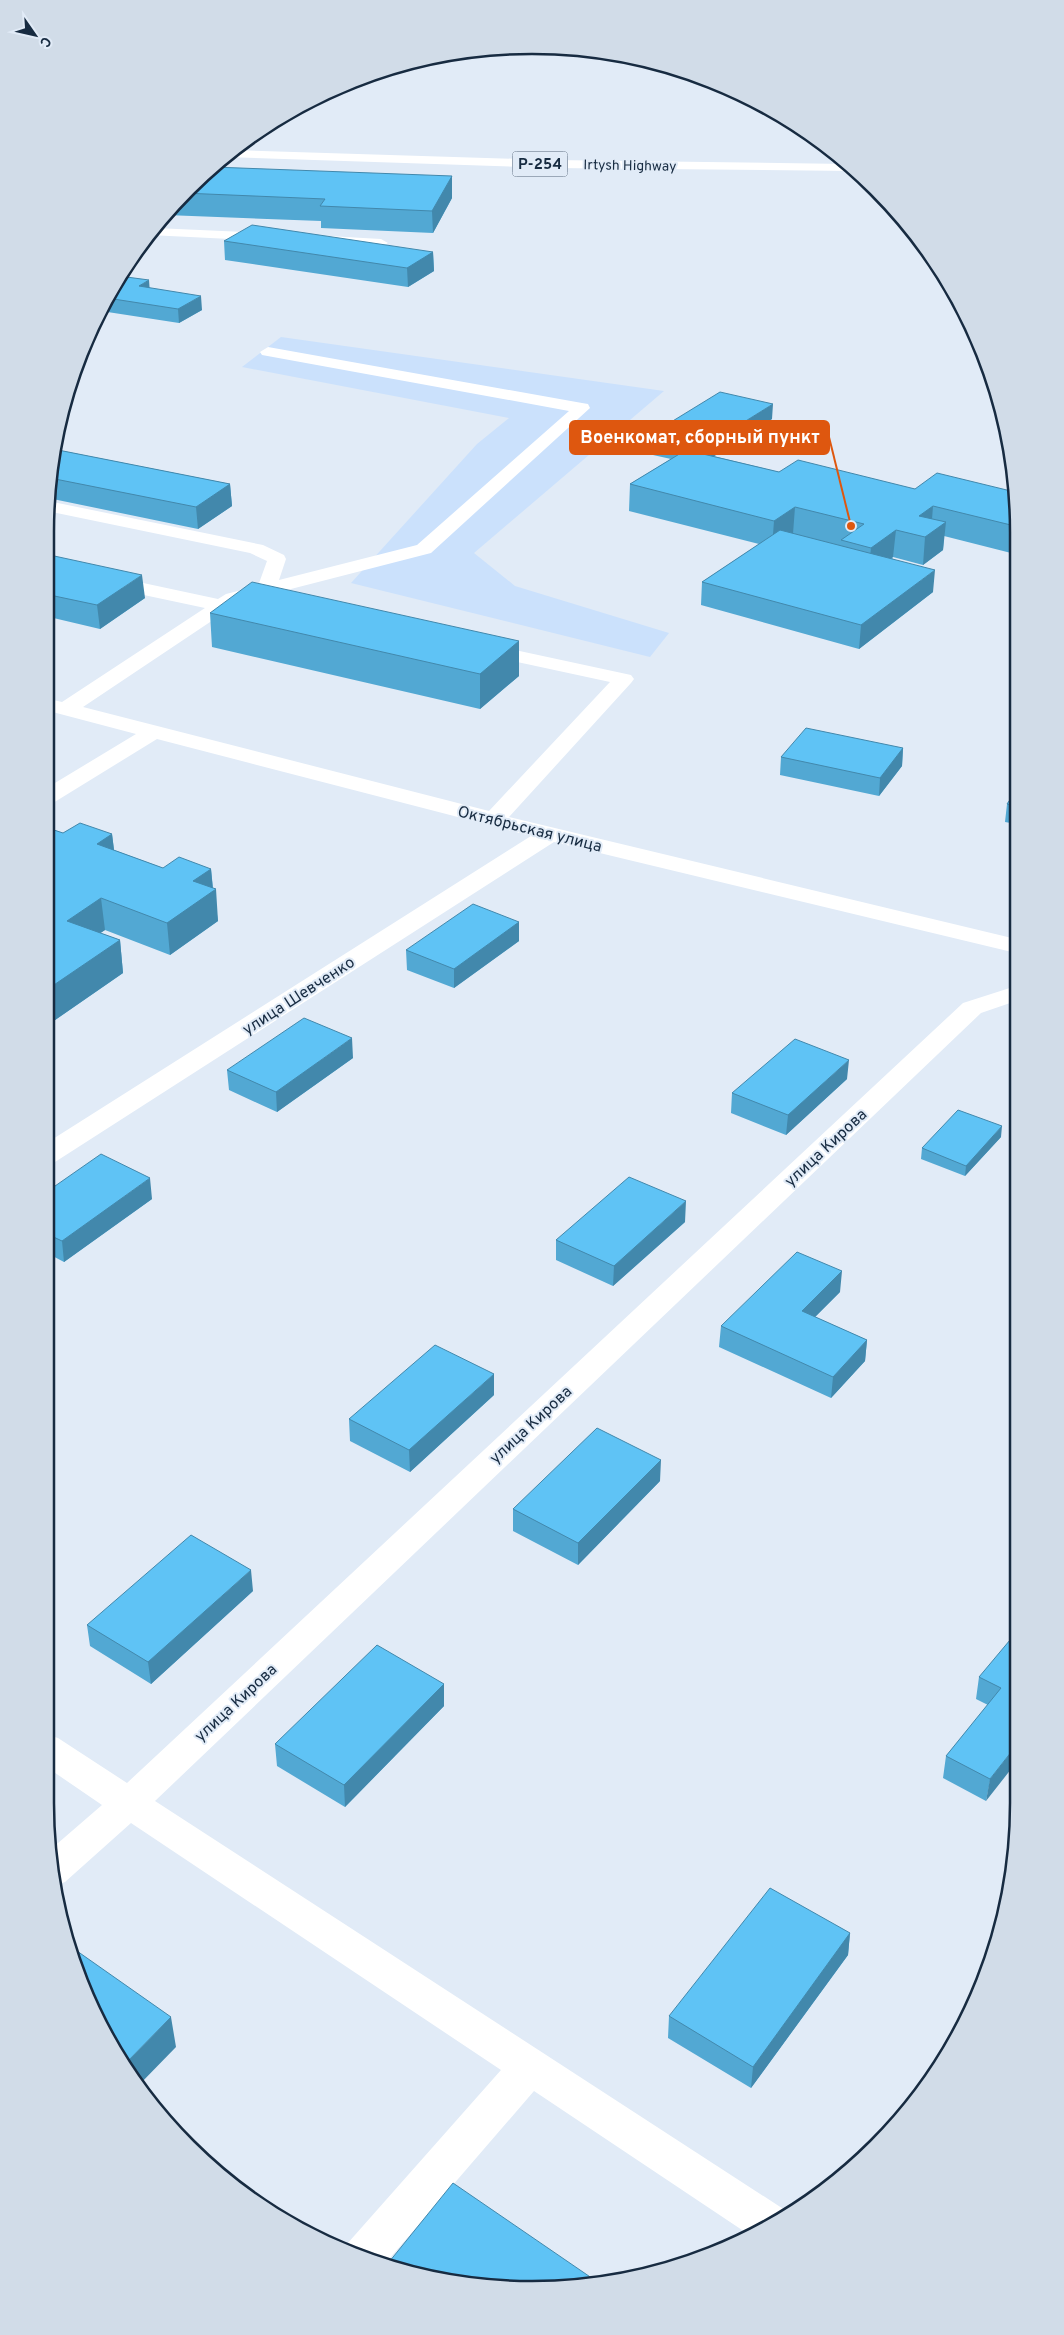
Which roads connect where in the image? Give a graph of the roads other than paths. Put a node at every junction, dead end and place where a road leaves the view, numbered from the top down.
1 (239, 154) edge
2 (842, 168) edge
3 (160, 232) edge
4 (281, 238) edge
5 (311, 239) edge
6 (381, 243) edge
7 (268, 352) dead end
8 (55, 507) edge
9 (54, 570) edge
10 (269, 598) junction
11 (228, 602) junction
12 (468, 646) edge
13 (56, 706) edge
14 (154, 732) junction
15 (54, 793) edge
16 (494, 819) junction
17 (550, 834) junction
18 (1010, 945) edge
19 (1010, 995) edge
20 (54, 1150) edge
21 (54, 1754) edge
22 (129, 1803) junction
23 (58, 1866) edge
24 (530, 2066) junction
25 (765, 2220) edge
26 (367, 2252) edge

1 - 2 main road, Irtysh Highway / Р-254
3 - 4 main road
5 - 6 main road
7 - 10 main road
8 - 10 main road
9 - 11 main road
10 - 11 main road
11 - 13 main road
12 - 16 main road
13 - 14 main road, Октябрьская улица
14 - 15 main road
14 - 16 main road, Октябрьская улица
16 - 17 main road, Октябрьская улица
17 - 18 main road, Октябрьская улица
17 - 20 main road, улица Шевченко
19 - 22 main road, улица Кирова
21 - 22 main road
22 - 23 main road, улица Кирова
22 - 24 main road
24 - 25 main road
24 - 26 main road

